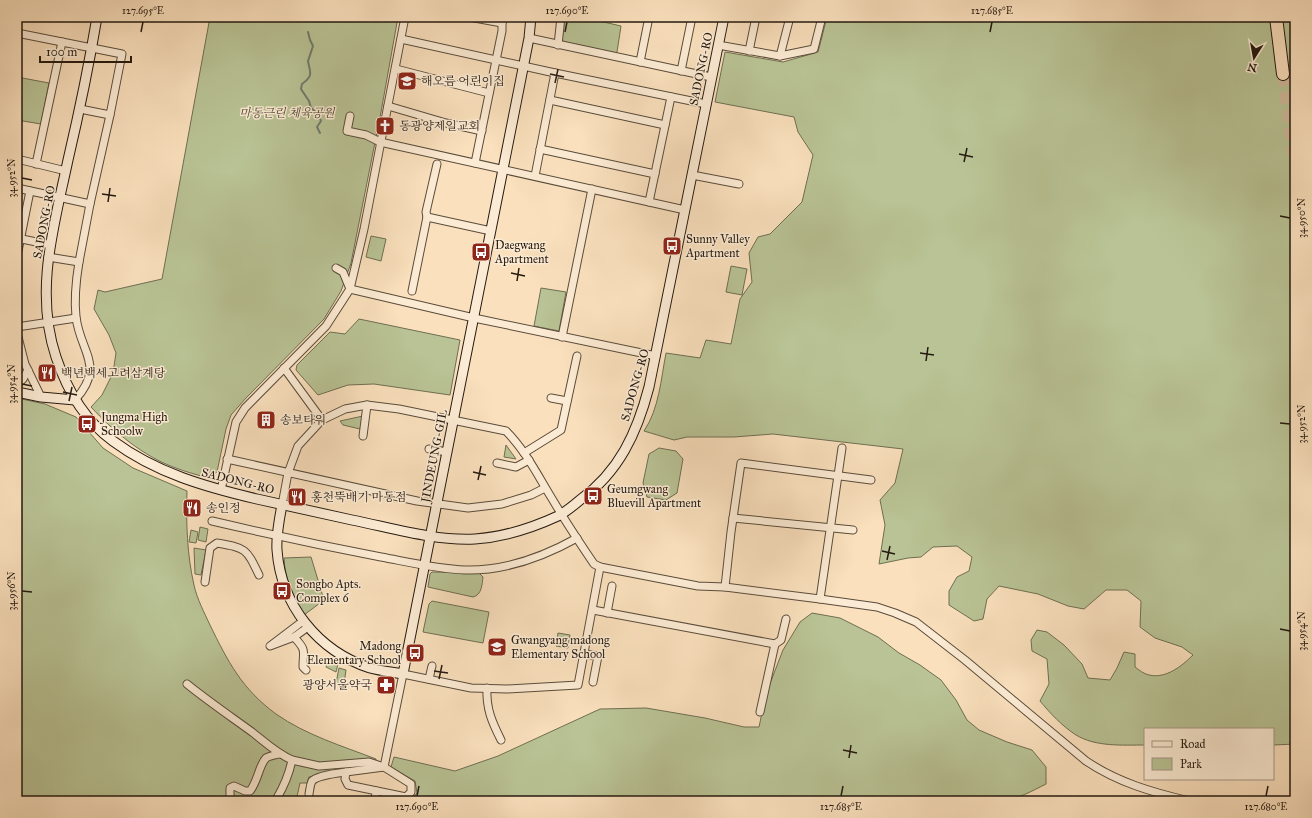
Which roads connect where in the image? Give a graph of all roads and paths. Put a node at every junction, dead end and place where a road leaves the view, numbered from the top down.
1 (97, 17) edge
2 (404, 17) edge
3 (469, 17) edge
4 (531, 17) edge
5 (560, 17) edge
6 (649, 17) edge
7 (692, 17) edge
8 (724, 17) edge
9 (756, 17) edge
10 (790, 17) edge
11 (822, 17) edge
12 (1276, 17) edge
13 (502, 20) edge
14 (17, 33) edge
15 (529, 38) junction
16 (401, 39) junction
17 (62, 42) junction
18 (558, 45) junction
19 (718, 45) junction
20 (91, 48) junction
21 (749, 51) junction
22 (780, 56) junction
23 (496, 60) junction
24 (640, 62) junction
25 (524, 66) junction
26 (396, 69) junction
27 (681, 71) junction
28 (556, 73) junction
29 (1283, 74) tunnel mouth
30 (711, 77) junction
31 (489, 92) junction
32 (671, 97) junction
33 (550, 100) junction
34 (706, 104) junction
35 (388, 106) junction
36 (80, 109) junction
37 (110, 115) junction
38 (350, 116) dead end
39 (665, 125) junction
40 (482, 131) junction
41 (380, 142) junction
42 (540, 149) junction
43 (17, 159) edge
44 (475, 163) junction
45 (36, 164) junction
46 (437, 164) dead end
47 (503, 169) junction
48 (66, 171) junction
49 (655, 174) junction
50 (692, 175) junction
51 (535, 176) junction
52 (739, 184) dead end
53 (17, 188) edge
54 (592, 189) junction
55 (30, 191) junction
56 (60, 197) junction
57 (649, 202) junction
58 (90, 204) junction
59 (685, 210) junction
60 (427, 217) junction
61 (491, 231) junction
62 (18, 238) edge
63 (51, 245) junction
64 (17, 256) edge
65 (48, 257) junction
66 (79, 262) junction
67 (336, 268) dead end
68 (350, 289) junction
69 (412, 291) dead end
70 (76, 318) junction
71 (474, 318) junction
72 (48, 322) junction
73 (17, 327) edge
74 (17, 333) edge
75 (562, 337) junction
76 (576, 356) dead end
77 (656, 356) junction
78 (23, 366) edge
79 (284, 368) junction
80 (17, 385) edge
81 (17, 392) edge
82 (41, 397) junction
83 (551, 398) dead end
84 (75, 400) junction
85 (567, 401) junction
86 (368, 405) junction
87 (322, 420) junction
88 (454, 420) junction
89 (363, 436) dead end
90 (842, 448) dead end
91 (429, 449) dead end
92 (447, 452) junction
93 (524, 453) junction
94 (227, 459) junction
95 (529, 460) junction
96 (497, 463) dead end
97 (288, 473) junction
98 (839, 476) junction
99 (871, 480) dead end
100 (545, 488) junction
101 (221, 490) junction
102 (282, 505) junction
103 (437, 505) junction
104 (561, 514) junction
105 (733, 518) junction
106 (212, 521) dead end
107 (831, 528) junction
108 (853, 530) dead end
109 (277, 536) junction
110 (430, 536) junction
111 (577, 538) junction
112 (425, 565) junction
113 (600, 567) junction
114 (259, 575) dead end
115 (205, 582) dead end
116 (612, 586) dead end
117 (725, 587) junction
118 (820, 599) junction
119 (593, 610) junction
120 (607, 613) junction
121 (786, 619) dead end
122 (305, 624) junction
123 (294, 637) junction
124 (774, 644) junction
125 (584, 654) junction
126 (432, 666) dead end
127 (306, 670) dead end
128 (403, 674) junction
129 (429, 680) junction
130 (593, 682) dead end
131 (187, 684) dead end
132 (487, 688) junction
133 (760, 712) dead end
134 (501, 740) dead end
135 (279, 754) junction
136 (292, 760) junction
137 (384, 767) junction
138 (346, 772) junction
139 (376, 791) junction
140 (309, 794) dead end
141 (277, 798) dead end
142 (233, 801) edge
143 (375, 801) edge
144 (1189, 801) edge

1 - 20 street, SADONG-RO
2 - 16 street
3 - 13 street
4 - 15 street, JINDEUNG-GIL
5 - 18 street
6 - 24 street
7 - 27 street
8 - 19 street, SADONG-RO
9 - 21 street
10 - 22 street
11 - 22 street
12 - 29 highway
13 - 23 street
14 - 17 street
15 - 18 street
15 - 25 street, JINDEUNG-GIL
16 - 23 street
16 - 26 street
17 - 20 street
17 - 45 street
18 - 24 street
19 - 21 street
19 - 30 street, SADONG-RO
20 - 36 street, SADONG-RO
20 - 37 street
21 - 22 street
23 - 25 street
23 - 31 street
24 - 27 street
25 - 28 street
25 - 47 street, JINDEUNG-GIL
26 - 31 street
26 - 35 street
27 - 30 street
28 - 32 street
28 - 33 street
30 - 34 street, SADONG-RO
31 - 40 street
32 - 34 street
32 - 39 street
33 - 39 street
33 - 42 street
34 - 50 street, SADONG-RO
35 - 40 street
35 - 41 street
36 - 37 street
36 - 48 street, SADONG-RO
37 - 58 street
38 - 41 street
39 - 49 street
40 - 44 street
41 - 44 street
41 - 68 street
42 - 49 street
42 - 51 street
43 - 45 street
44 - 47 street
45 - 48 street
46 - 60 street
47 - 51 street
47 - 61 street, JINDEUNG-GIL
48 - 56 street, SADONG-RO
49 - 57 street
50 - 52 street
50 - 59 street, SADONG-RO
51 - 54 street
53 - 55 street
54 - 57 street
54 - 75 street
55 - 56 street
55 - 62 street
56 - 58 street
56 - 63 street, SADONG-RO
57 - 59 street
58 - 66 street
59 - 77 street, SADONG-RO
60 - 61 street
60 - 69 street
61 - 71 street, JINDEUNG-GIL
62 - 63 street
62 - 64 street
63 - 65 street, SADONG-RO
65 - 66 street
65 - 72 street, SADONG-RO
66 - 70 street
67 - 68 street
68 - 71 street
68 - 79 street
70 - 72 street
70 - 84 street
71 - 75 street
71 - 88 street, JINDEUNG-GIL
72 - 73 street
72 - 84 street, SADONG-RO
74 - 78 street
75 - 77 street
76 - 85 street
77 - 104 street, SADONG-RO
78 - 80 street
78 - 82 street
79 - 87 street
79 - 94 street
81 - 82 street
82 - 84 street
83 - 85 street
84 - 101 street, SADONG-RO
85 - 93 street
86 - 87 street
86 - 88 street
86 - 89 street
87 - 97 street
88 - 92 street, JINDEUNG-GIL
88 - 93 street
90 - 98 street
91 - 92 street
92 - 103 street, JINDEUNG-GIL
93 - 95 street
94 - 97 street
94 - 101 street
95 - 96 street
95 - 100 street
97 - 102 street
97 - 103 street
98 - 99 street
98 - 105 street
98 - 107 street
100 - 103 street
100 - 104 street
101 - 102 street, SADONG-RO
102 - 109 street
102 - 110 street, SADONG-RO
103 - 110 street, JINDEUNG-GIL
104 - 110 street, SADONG-RO
104 - 111 street
105 - 107 street
105 - 117 street
106 - 109 street
107 - 108 street
107 - 118 street
109 - 112 street
109 - 122 street
110 - 112 street, JINDEUNG-GIL
111 - 112 street
111 - 113 street
112 - 128 street, JINDEUNG-GIL
113 - 117 street
113 - 119 street
114 - 115 street
116 - 120 street
117 - 118 street
118 - 144 street
119 - 120 street
119 - 125 street
120 - 124 street
121 - 124 street
122 - 123 street
122 - 123 street
122 - 128 street
123 - 127 street
124 - 133 street
125 - 130 street
125 - 132 street
126 - 129 street
128 - 129 street
128 - 137 street, JINDEUNG-GIL
129 - 132 street
131 - 135 street
132 - 134 street
135 - 136 street
135 - 142 street
136 - 137 street
136 - 141 street
137 - 138 street
137 - 139 street
138 - 139 street
138 - 140 street
139 - 143 street

